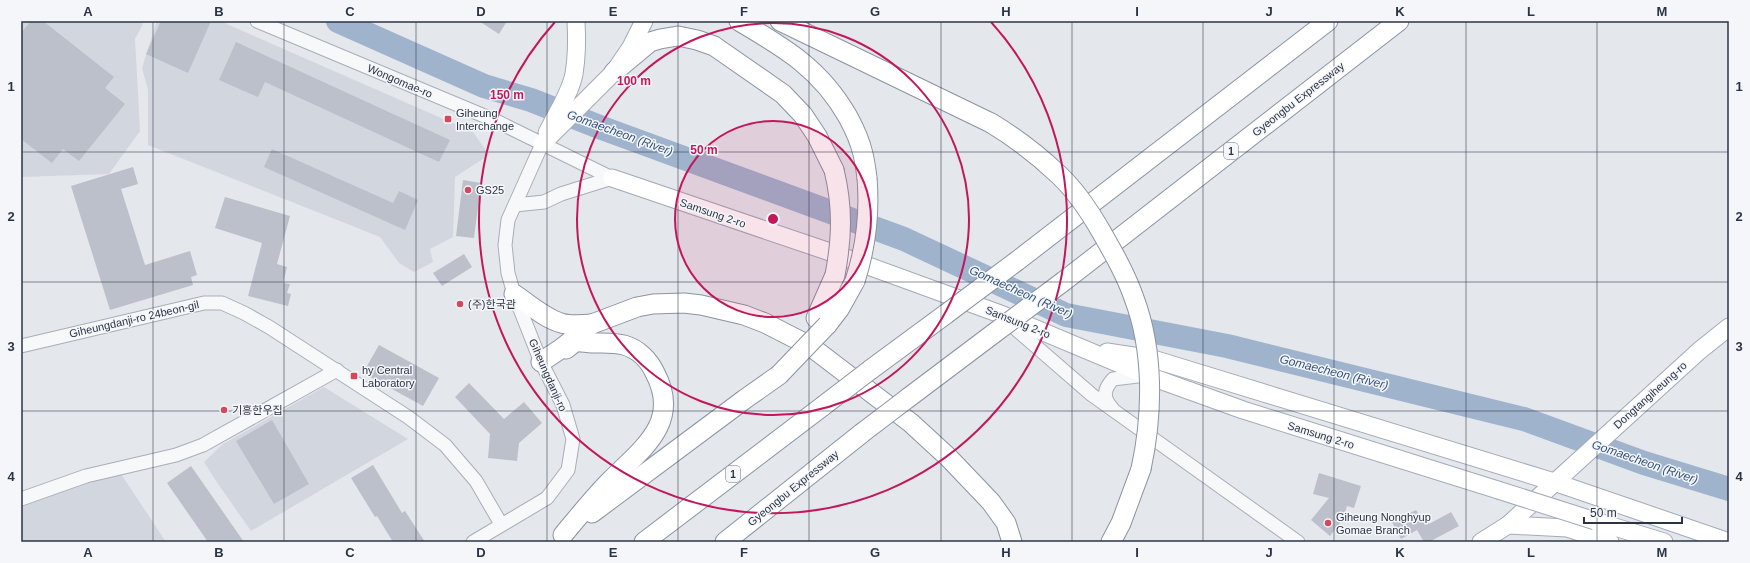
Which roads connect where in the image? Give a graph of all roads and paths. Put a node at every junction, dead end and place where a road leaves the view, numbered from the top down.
1 (257, 21) edge
2 (576, 21) edge
3 (644, 21) edge
4 (739, 21) edge
5 (780, 21) edge
6 (1311, 21) edge
7 (1328, 21) edge
8 (1398, 21) edge
9 (1268, 68) junction
10 (614, 72) junction
11 (574, 75) junction
12 (599, 87) junction
13 (569, 107) junction
14 (542, 144) junction
15 (612, 178) junction
16 (515, 205) junction
17 (514, 294) junction
18 (1003, 315) junction
19 (822, 322) junction
20 (592, 324) junction
21 (1729, 326) edge
22 (21, 346) edge
23 (1081, 349) junction
24 (541, 362) junction
25 (337, 370) junction
26 (1146, 375) junction
27 (1117, 413) junction
28 (1560, 477) junction
29 (21, 499) edge
30 (501, 524) junction
31 (1508, 525) junction
32 (559, 538) edge
33 (473, 542) edge
34 (644, 542) edge
35 (725, 542) edge
36 (1012, 542) edge
37 (1111, 542) edge
38 (1298, 542) edge
39 (1481, 542) edge
40 (1610, 542) edge
41 (1664, 542) edge
42 (1729, 542) edge

1 - 14 street, Wongomae-ro
2 - 11 main road
3 - 10 main road
4 - 19 highway, bridge
5 - 37 highway, bridge
6 - 9 highway
7 - 9 highway, 1
8 - 35 highway, Gyeongbu Expressway / 1, bridge
9 - 34 highway, 1, bridge
10 - 12 main road
10 - 19 highway, bridge
11 - 12 main road
11 - 13 main road
12 - 13 main road
13 - 14 main road
14 - 15 street, Samsung 2-ro
14 - 16 street, Giheungdanji-ro
15 - 16 street
15 - 18 main road, Samsung 2-ro
16 - 17 street, Giheungdanji-ro
17 - 20 highway
17 - 24 street, Giheungdanji-ro
18 - 23 main road, Samsung 2-ro
18 - 27 street
19 - 32 highway, bridge
20 - 24 highway
20 - 36 highway
21 - 28 main road, Dongtangiheung-ro
22 - 25 street, Giheungdanji-ro 24beon-gil
23 - 26 main road, Samsung 2-ro
23 - 28 main road
24 - 30 street, Giheungdanji-ro
24 - 32 highway
25 - 29 street
25 - 30 street, Giheungdanji-ro 24beon-gil
26 - 27 street
26 - 41 main road, Samsung 2-ro, bridge
27 - 38 street
28 - 31 main road, Dongtangiheung-ro
28 - 42 main road
30 - 33 street, Giheungdanji-ro
31 - 39 main road, Dongtangiheung-ro
31 - 40 main road

